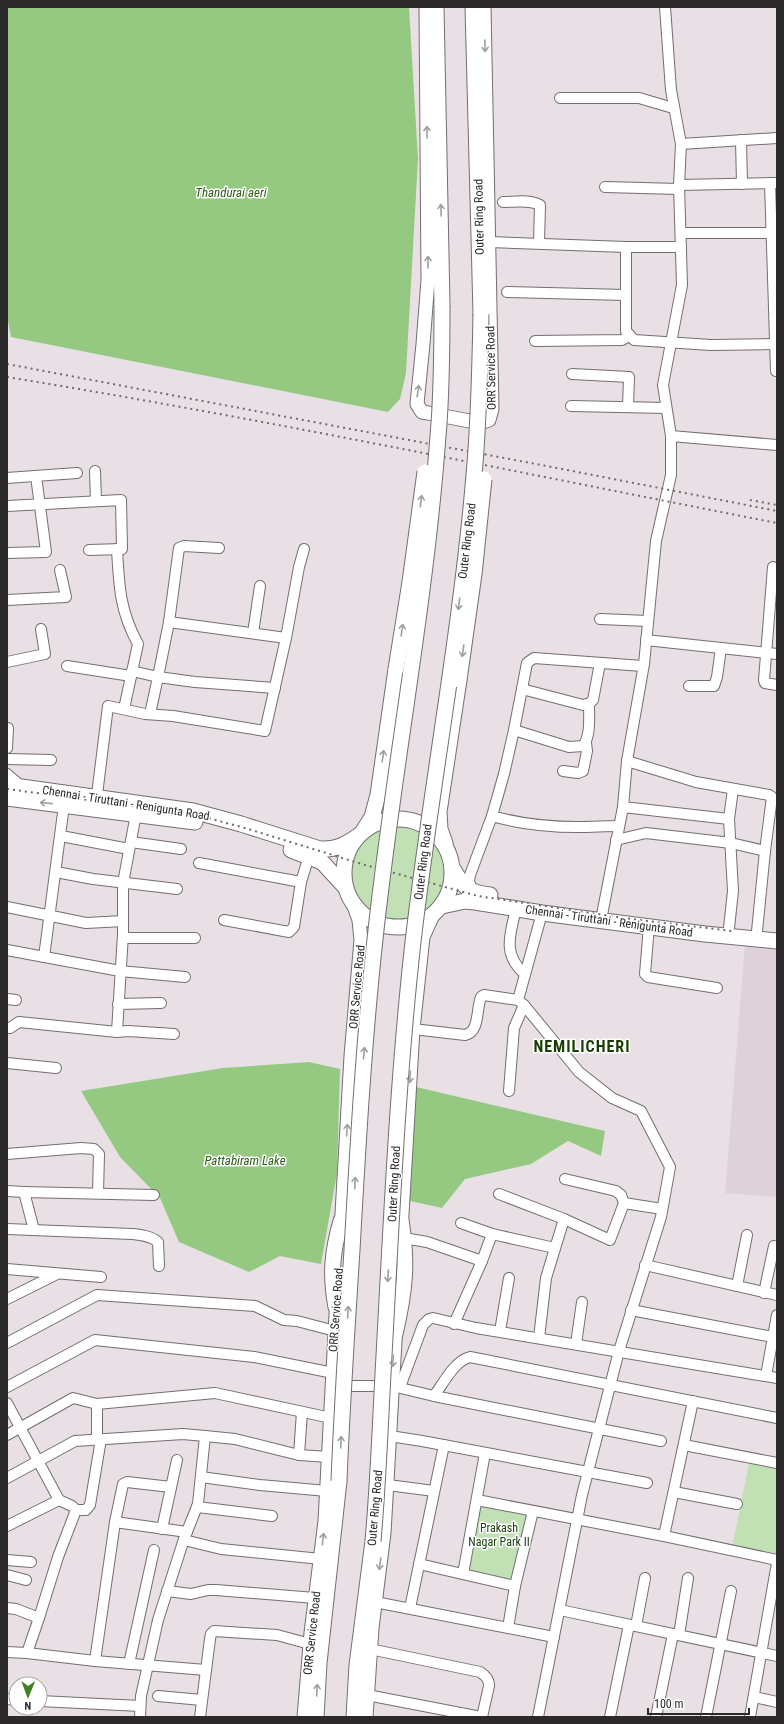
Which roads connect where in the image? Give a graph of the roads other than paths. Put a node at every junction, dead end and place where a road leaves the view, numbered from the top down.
1 (426, 7) edge
2 (436, 7) edge
3 (473, 7) edge
4 (484, 7) edge
5 (665, 7) edge
6 (560, 98) dead end
7 (673, 108) junction
8 (777, 138) edge
9 (742, 140) junction
10 (681, 144) junction
11 (773, 183) edge
12 (742, 184) junction
13 (679, 187) junction
14 (604, 188) dead end
15 (503, 202) dead end
16 (681, 233) junction
17 (771, 233) junction
18 (489, 242) junction
19 (539, 243) junction
20 (626, 247) junction
21 (681, 247) junction
22 (507, 292) dead end
23 (626, 295) junction
24 (442, 313) junction
25 (481, 334) junction
26 (629, 336) junction
27 (535, 341) dead end
28 (671, 342) junction
29 (776, 344) edge
30 (776, 371) dead end
31 (572, 374) dead end
32 (571, 406) dead end
33 (628, 407) junction
34 (666, 408) junction
35 (671, 436) junction
36 (777, 445) edge
37 (95, 471) dead end
38 (77, 473) dead end
39 (36, 476) junction
40 (7, 478) edge
41 (96, 502) junction
42 (40, 504) junction
43 (7, 506) edge
44 (219, 548) dead end
45 (117, 549) junction
46 (304, 549) dead end
47 (89, 550) dead end
48 (7, 553) edge
49 (774, 567) dead end
50 (60, 570) dead end
51 (260, 586) dead end
52 (7, 600) edge
53 (600, 619) dead end
54 (648, 621) junction
55 (168, 622) junction
56 (41, 629) dead end
57 (253, 633) junction
58 (286, 638) junction
59 (646, 640) junction
60 (721, 648) junction
61 (766, 652) junction
62 (777, 654) edge
63 (7, 662) edge
64 (600, 663) junction
65 (67, 666) dead end
66 (643, 666) junction
67 (132, 674) junction
68 (158, 677) junction
69 (777, 685) edge
70 (689, 686) dead end
71 (275, 688) junction
72 (522, 690) junction
73 (589, 704) junction
74 (124, 709) junction
75 (150, 714) junction
76 (8, 728) edge
77 (514, 730) junction
78 (586, 743) junction
79 (7, 748) edge
80 (7, 760) edge
81 (51, 760) dead end
82 (627, 761) junction
83 (563, 771) dead end
84 (7, 774) edge
85 (733, 789) junction
86 (12, 794) edge
87 (96, 803) junction
88 (64, 805) junction
89 (623, 807) junction
90 (136, 814) junction
91 (492, 816) junction
92 (729, 819) junction
93 (773, 821) edge
94 (619, 826) junction
95 (360, 835) junction
96 (61, 836) junction
97 (616, 840) junction
98 (731, 843) junction
99 (130, 846) junction
100 (181, 849) dead end
101 (447, 849) junction
102 (765, 851) junction
103 (309, 856) junction
104 (199, 863) dead end
105 (453, 869) junction
106 (56, 872) junction
107 (301, 882) junction
108 (123, 883) junction
109 (346, 888) junction
110 (177, 889) dead end
111 (474, 892) junction
112 (353, 903) junction
113 (7, 907) edge
114 (516, 909) junction
115 (437, 910) junction
116 (542, 913) junction
117 (50, 916) junction
118 (602, 916) junction
119 (224, 920) dead end
120 (123, 921) junction
121 (649, 926) junction
122 (729, 928) junction
123 (757, 931) junction
124 (777, 933) edge
125 (122, 938) junction
126 (194, 938) dead end
127 (777, 941) edge
128 (7, 950) edge
129 (44, 957) junction
130 (120, 971) junction
131 (525, 974) junction
132 (185, 977) dead end
133 (717, 988) dead end
134 (521, 1002) junction
135 (161, 1003) dead end
136 (118, 1004) junction
137 (7, 1028) edge
138 (413, 1030) junction
139 (117, 1032) junction
140 (174, 1034) dead end
141 (7, 1064) edge
142 (56, 1068) dead end
143 (509, 1091) dead end
144 (7, 1154) edge
145 (565, 1179) dead end
146 (7, 1191) edge
147 (24, 1192) junction
148 (98, 1193) junction
149 (499, 1194) dead end
150 (154, 1195) dead end
151 (624, 1203) junction
152 (662, 1209) junction
153 (564, 1219) junction
154 (401, 1220) junction
155 (341, 1221) joint
156 (460, 1223) dead end
157 (7, 1229) edge
158 (34, 1230) junction
159 (492, 1234) junction
160 (747, 1235) dead end
161 (404, 1238) junction
162 (774, 1246) dead end
163 (555, 1248) junction
164 (482, 1261) junction
165 (645, 1265) junction
166 (159, 1266) dead end
167 (7, 1269) edge
168 (58, 1274) junction
169 (101, 1277) dead end
170 (509, 1278) dead end
171 (736, 1286) junction
172 (764, 1292) junction
173 (777, 1295) edge
174 (7, 1300) edge
175 (582, 1302) dead end
176 (336, 1307) joint
177 (631, 1310) junction
178 (777, 1315) edge
179 (454, 1324) junction
180 (334, 1331) junction
181 (500, 1331) junction
182 (395, 1334) junction
183 (773, 1337) junction
184 (539, 1338) junction
185 (7, 1343) edge
186 (576, 1344) junction
187 (619, 1351) junction
188 (332, 1373) junction
189 (766, 1376) junction
190 (777, 1378) edge
191 (610, 1384) junction
192 (332, 1386) junction
193 (7, 1387) edge
194 (396, 1387) junction
195 (434, 1396) junction
196 (693, 1401) junction
197 (7, 1403) edge
198 (97, 1404) junction
199 (302, 1412) junction
200 (330, 1418) junction
201 (777, 1418) edge
202 (20, 1428) junction
203 (599, 1429) junction
204 (7, 1435) edge
205 (206, 1436) junction
206 (390, 1436) junction
207 (99, 1439) junction
208 (661, 1441) dead end
209 (444, 1445) junction
210 (684, 1445) junction
211 (485, 1453) junction
212 (299, 1455) junction
213 (329, 1457) junction
214 (177, 1460) dead end
215 (38, 1461) junction
216 (777, 1463) edge
217 (588, 1473) junction
218 (201, 1477) junction
219 (7, 1478) edge
220 (647, 1483) dead end
221 (388, 1485) junction
222 (171, 1487) junction
223 (327, 1491) junction
224 (434, 1492) junction
225 (674, 1492) junction
226 (59, 1500) junction
227 (477, 1500) junction
228 (737, 1504) dead end
229 (197, 1507) junction
230 (76, 1510) junction
231 (533, 1511) junction
232 (272, 1516) dead end
233 (578, 1520) junction
234 (115, 1522) junction
235 (7, 1526) edge
236 (162, 1529) junction
237 (185, 1536) junction
238 (664, 1536) junction
239 (154, 1550) dead end
240 (320, 1559) junction
241 (7, 1560) edge
242 (777, 1561) edge
243 (31, 1562) dead end
244 (420, 1564) junction
245 (463, 1574) junction
246 (7, 1575) edge
247 (645, 1578) dead end
248 (688, 1578) dead end
249 (26, 1580) dead end
250 (515, 1586) junction
251 (167, 1591) junction
252 (731, 1591) dead end
253 (315, 1602) junction
254 (375, 1602) junction
255 (773, 1606) edge
256 (7, 1608) edge
257 (410, 1608) junction
258 (560, 1610) junction
259 (40, 1618) junction
260 (632, 1625) junction
261 (508, 1628) junction
262 (676, 1634) junction
263 (361, 1637) junction
264 (554, 1637) junction
265 (316, 1640) junction
266 (721, 1644) junction
267 (370, 1650) junction
268 (7, 1652) edge
269 (761, 1652) junction
270 (27, 1653) junction
271 (777, 1656) edge
272 (95, 1661) junction
273 (129, 1664) junction
274 (148, 1665) junction
275 (206, 1670) junction
276 (367, 1695) junction
277 (158, 1696) dead end
278 (754, 1697) junction
279 (202, 1700) junction
280 (48, 1701) edge
281 (777, 1702) edge
282 (140, 1706) junction
283 (140, 1717) edge
284 (200, 1717) edge
285 (304, 1717) edge
286 (316, 1717) edge
287 (354, 1717) edge
288 (366, 1717) edge
289 (482, 1717) edge
290 (538, 1717) edge
291 (610, 1717) edge
292 (656, 1717) edge
293 (706, 1717) edge
294 (750, 1717) edge

18 -> 1 main road, ORR Service Road
24 -> 2 highway, bridge
3 - 25 highway, Outer Ring Road, bridge
4 -> 18 main road, ORR Service Road
5 - 7 street
6 - 7 street
7 - 10 street
8 - 9 street
9 - 10 street
9 - 12 street
10 - 13 street
11 - 12 street
11 - 17 street
12 - 13 street
13 - 14 street
13 - 16 street
15 - 19 street
16 - 17 street
16 - 21 street
17 - 29 street
18 - 19 street
19 - 20 street
20 - 21 street
20 - 23 street
21 - 28 street
22 - 23 street
23 - 26 street
95 -> 24 highway, bridge
265 -> 24 highway, bridge
25 -> 101 highway, bridge
25 -> 263 highway, Outer Ring Road, bridge
26 - 27 street
26 - 28 street
28 - 29 street
28 - 34 street
29 - 30 street
31 - 33 street
32 - 33 street
33 - 34 street
34 - 35 street
35 - 36 street
35 - 54 street
37 - 41 street
38 - 39 street
39 - 40 street
39 - 42 street
41 - 42 street
41 - 45 street
42 - 43 street
42 - 48 street
44 - 55 street
45 - 47 street
45 - 67 street
46 - 58 street
49 - 61 street
50 - 52 street
51 - 57 street
53 - 54 street
54 - 59 street
55 - 57 street
55 - 68 street
56 - 63 street
57 - 58 street
58 - 71 street
59 - 60 street
59 - 66 street
60 - 61 street
60 - 70 street
61 - 62 street
61 - 69 street
64 - 66 street
64 - 72 street
64 - 73 street
65 - 67 street
66 - 82 street
67 - 68 street
67 - 74 street
68 - 71 street
68 - 75 street
71 - 75 street
72 - 73 street
72 - 77 street
73 - 78 street
74 - 75 street
74 - 87 street
76 - 79 street
77 - 78 street
77 - 91 street
78 - 83 street
80 - 81 street
82 - 85 street
82 - 89 street
84 - 86 street
85 - 92 street
85 - 93 street
86 - 87 highway, Chennai - Tiruttani - Renigunta Road
88 -> 86 highway, Chennai - Tiruttani - Renigunta Road
87 - 88 highway, Chennai - Tiruttani - Renigunta Road
87 - 90 highway, Chennai - Tiruttani - Renigunta Road
87 - 95 highway, Chennai - Tiruttani - Renigunta Road
88 - 96 street
89 - 92 street
89 - 94 street
90 - 99 street
90 - 103 highway, Chennai - Tiruttani - Renigunta Road
91 - 94 street
91 - 111 street
92 - 98 street
93 - 102 street
94 - 97 street
95 - 101 highway, Chennai - Tiruttani - Renigunta Road
95 - 109 highway, Chennai - Tiruttani - Renigunta Road
96 - 99 street
96 - 106 street
97 - 98 street
97 - 118 street
98 - 102 street
98 - 122 street
99 - 100 street
99 - 108 street
101 - 105 highway, Chennai - Tiruttani - Renigunta Road
102 - 123 street
103 - 107 street
103 - 109 highway, Chennai - Tiruttani - Renigunta Road
104 - 107 street
105 - 111 highway, Chennai - Tiruttani - Renigunta Road
105 - 115 highway, Chennai - Tiruttani - Renigunta Road
106 - 108 street
106 - 117 street
107 - 119 street
108 - 110 street
108 - 120 street
109 - 112 highway, Chennai - Tiruttani - Renigunta Road
111 - 118 highway, Chennai - Tiruttani - Renigunta Road
112 - 115 highway, Chennai - Tiruttani - Renigunta Road
155 -> 112 main road, ORR Service Road
113 - 117 street
114 - 115 highway, Chennai - Tiruttani - Renigunta Road
114 - 116 highway, Chennai - Tiruttani - Renigunta Road
114 - 131 street
115 - 138 main road
116 - 118 highway, Chennai - Tiruttani - Renigunta Road
116 - 131 street
117 - 120 street
117 - 129 street
118 - 121 highway, Chennai - Tiruttani - Renigunta Road
118 - 122 highway, Chennai - Tiruttani - Renigunta Road
120 - 125 street
121 - 127 highway, Chennai - Tiruttani - Renigunta Road
121 - 133 street
122 - 123 highway, Chennai - Tiruttani - Renigunta Road
123 - 124 highway, Chennai - Tiruttani - Renigunta Road
125 - 126 street
125 - 130 street
128 - 129 street
129 - 130 street
130 - 132 street
130 - 136 street
131 - 134 street
134 - 138 street
134 - 143 street
134 - 152 street
135 - 136 street
136 - 139 street
137 - 139 street
138 -> 154 main road
139 - 140 street
141 - 142 street
144 - 148 street
145 - 151 street
146 - 147 street
147 - 148 street
147 - 158 street
148 - 150 street
149 - 153 street
151 - 152 street
151 - 153 street
152 - 165 street
153 - 163 street
154 - 161 highway
154 - 182 main road
155 - 176 highway
156 - 159 street
157 - 158 street
158 - 166 street
159 - 163 street
159 - 164 street
160 - 171 street
161 - 164 street
161 - 182 highway
162 - 172 street
163 - 184 street
164 - 179 street
165 - 171 street
165 - 177 street
167 - 168 street
168 - 169 street
168 - 174 street
170 - 181 street
171 - 172 street
172 - 173 street
175 - 186 street
176 - 180 main road, ORR Service Road
177 - 183 street
177 - 187 street
178 - 183 street
179 - 181 street
179 - 194 street
180 - 185 street
180 - 188 main road, ORR Service Road
181 - 184 street
182 -> 194 main road
183 - 189 street
184 - 186 street
186 - 187 street
187 - 189 street
187 - 191 street
188 - 192 main road, ORR Service Road
188 - 193 street
189 - 190 street
191 - 195 street
191 - 196 street
191 - 203 street
192 - 194 street
192 - 200 main road, ORR Service Road
194 - 195 street
194 - 206 main road
195 - 203 street
196 - 201 street
196 - 210 street
197 - 202 street
198 - 199 street
198 - 202 street
198 - 207 street
199 - 200 street
199 - 212 street
200 - 213 main road, ORR Service Road
202 - 204 street
202 - 215 street
203 - 208 street
203 - 217 street
205 - 207 street
205 - 212 street
205 - 218 street
206 - 209 street
206 - 221 main road
207 - 215 street
207 - 230 street
209 - 211 street
209 - 224 street
210 - 216 street
210 - 225 street
211 - 217 street
211 - 227 street
212 - 213 street
213 - 223 main road, ORR Service Road
214 - 222 street
215 - 219 street
215 - 226 street
217 - 220 street
217 - 233 street
218 - 223 street
218 - 229 street
221 - 224 street
221 -> 254 main road
222 - 234 street
222 - 236 street
240 -> 223 main road, ORR Service Road
224 - 244 street
225 - 228 street
225 - 238 street
226 - 230 street
226 - 235 street
227 - 231 street
227 - 245 street
229 - 232 street
229 - 237 street
230 - 259 street
231 - 233 street
231 - 250 street
233 - 238 street
233 - 258 street
234 - 236 street
234 - 272 street
236 - 237 street
237 - 240 street
237 - 251 street
238 - 242 street
239 - 273 street
240 - 253 main road, ORR Service Road
241 - 243 street
242 - 255 street
244 - 245 street
244 - 257 street
245 - 250 street
246 - 249 street
247 - 260 street
248 - 262 street
250 - 261 street
251 - 253 street
251 - 274 street
252 - 266 street
253 - 265 highway
254 - 257 street
254 - 263 highway
254 - 267 main road
255 - 269 street
256 - 259 street
257 - 261 street
258 - 260 street
258 - 264 street
259 - 270 street
260 - 262 street
260 - 291 street
261 - 264 street
262 - 266 street
262 - 292 street
263 - 287 highway, Outer Ring Road
264 - 290 street
265 - 275 street
265 - 285 main road, ORR Service Road
286 -> 265 highway
266 - 269 street
266 - 293 street
267 - 276 main road
267 - 289 street
268 - 270 street
269 - 271 street
269 - 278 street
270 - 272 street
272 - 273 street
273 - 274 street
274 - 275 street
274 - 282 street
275 - 279 street
276 - 288 main road
276 - 289 street
277 - 279 street
278 - 281 street
278 - 294 street
279 - 284 street
280 - 282 street
282 - 283 street

